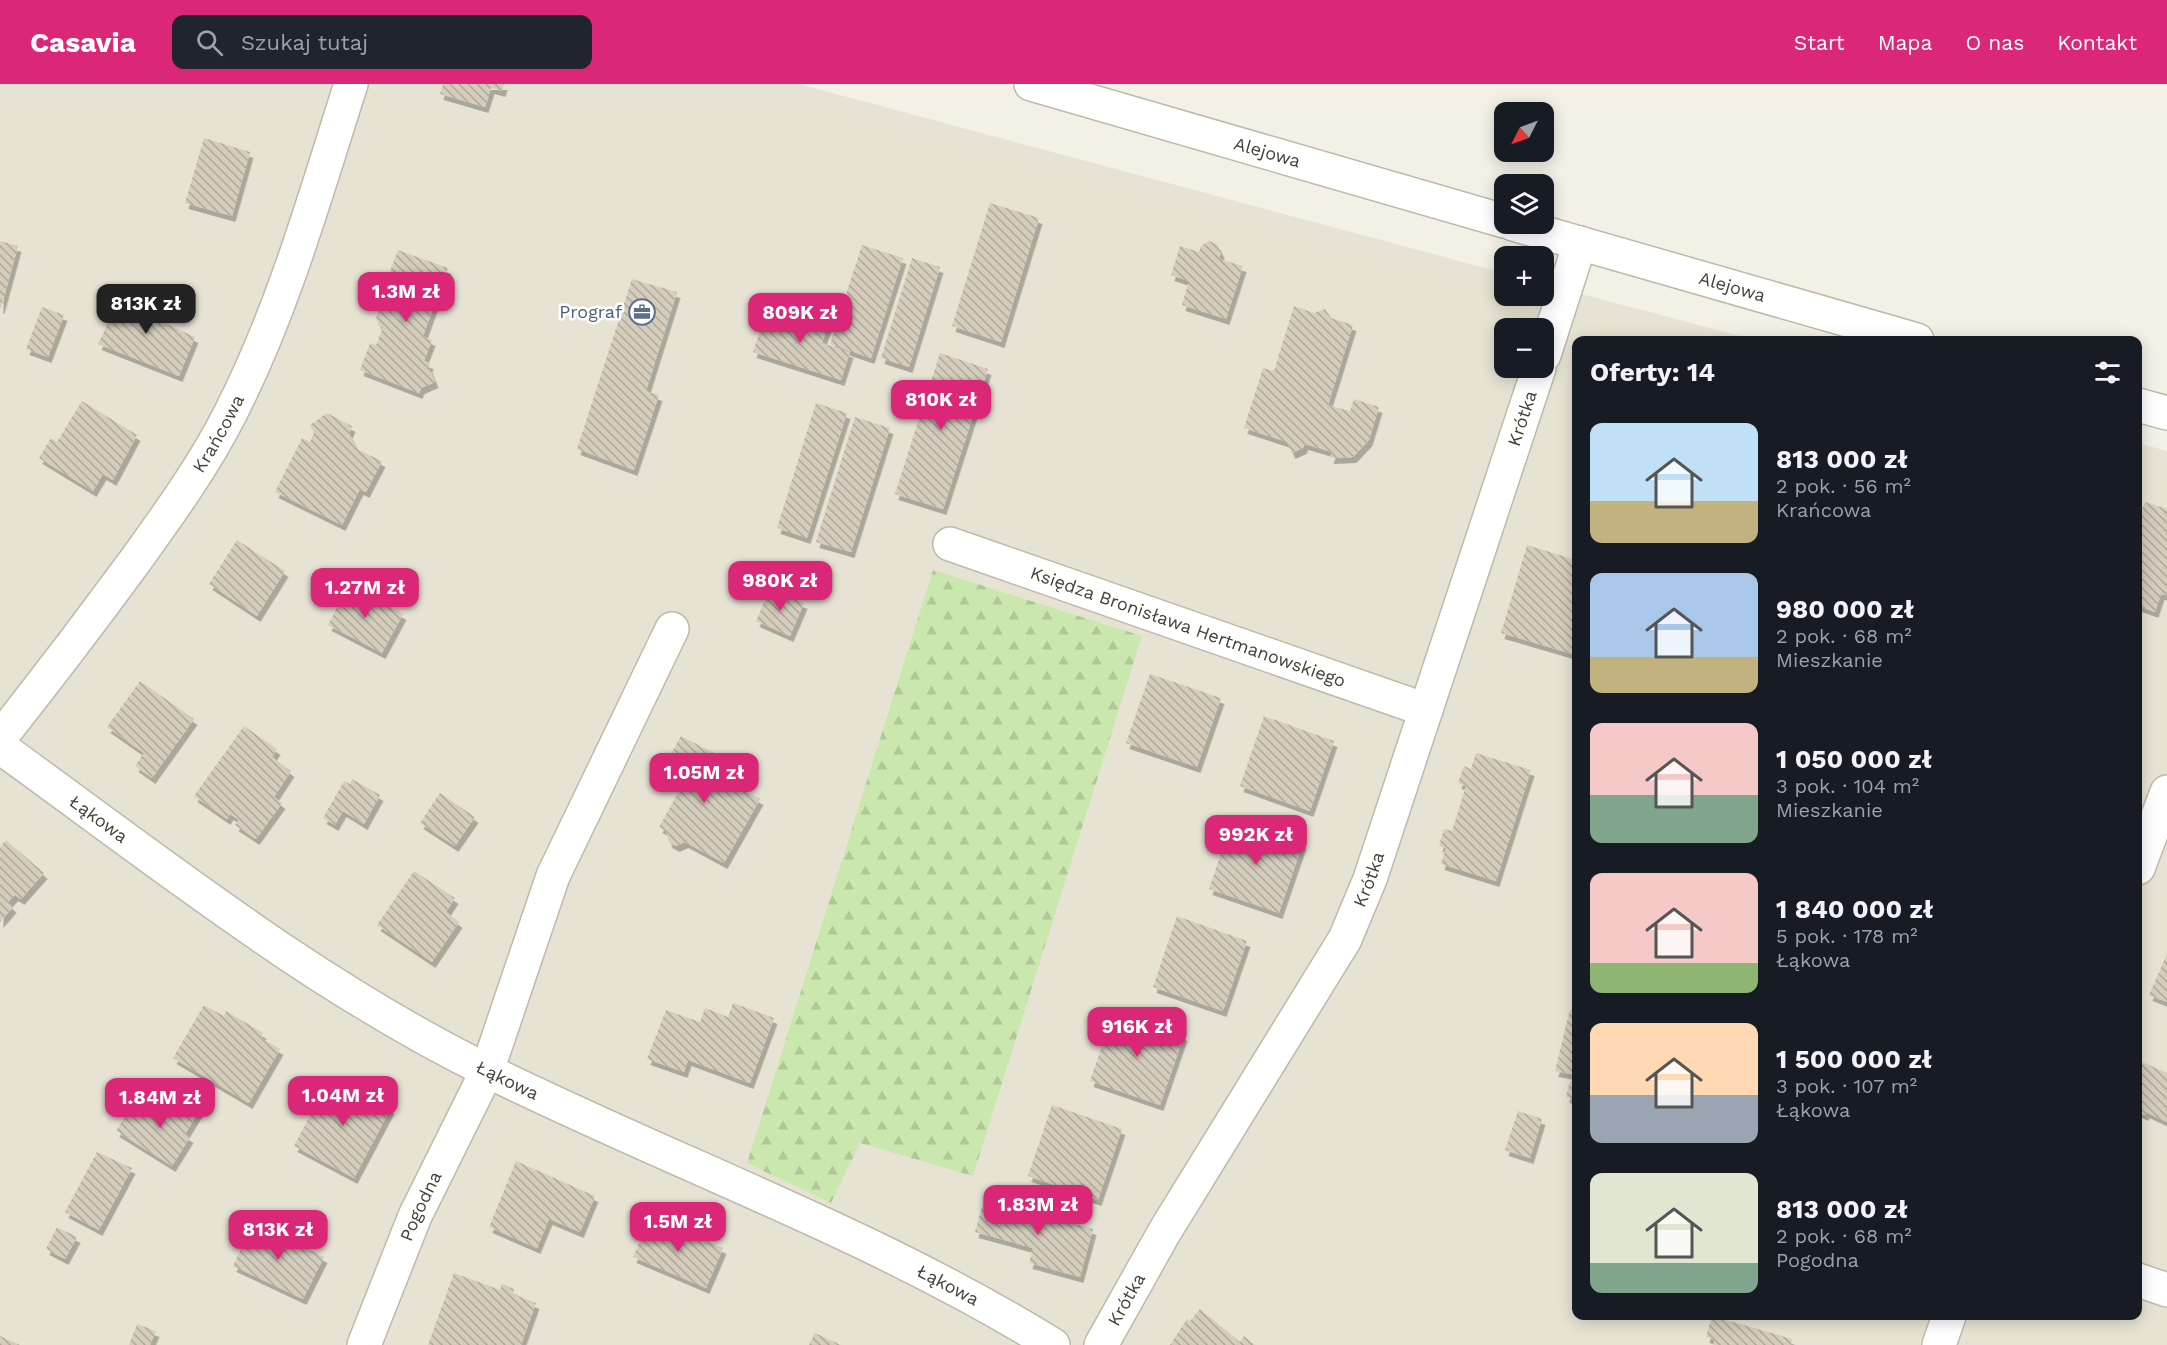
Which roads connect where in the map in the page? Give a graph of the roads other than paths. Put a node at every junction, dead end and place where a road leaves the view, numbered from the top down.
1 (351, 84) edge
2 (1031, 84) edge
3 (1494, 218) edge
4 (1549, 234) edge
5 (1580, 243) junction
6 (1554, 324) edge
7 (1903, 336) edge
8 (1536, 378) edge
9 (2142, 406) edge
10 (2167, 413) edge
11 (950, 544) dead end
12 (672, 629) dead end
13 (1426, 710) junction
14 (0, 738) edge
15 (0, 747) edge
16 (2167, 792) edge
17 (2142, 858) edge
18 (487, 1071) junction
19 (2142, 1281) edge
20 (2167, 1290) edge
21 (1948, 1320) edge
22 (364, 1345) edge
23 (1053, 1345) edge
24 (1101, 1345) edge
25 (1939, 1345) edge

1 - 14 street, Krańcowa
2 - 3 street, Alejowa
4 - 5 street, Alejowa
5 - 6 street
5 - 7 street, Alejowa
8 - 13 street, Krótka
9 - 10 street
11 - 13 street, Księdza Bronisława Hertmanowskiego
12 - 18 street
13 - 24 street, Krótka
15 - 18 street, Łąkowa
16 - 17 street
18 - 22 street, Pogodna
18 - 23 street, Łąkowa
19 - 20 street
21 - 25 street

